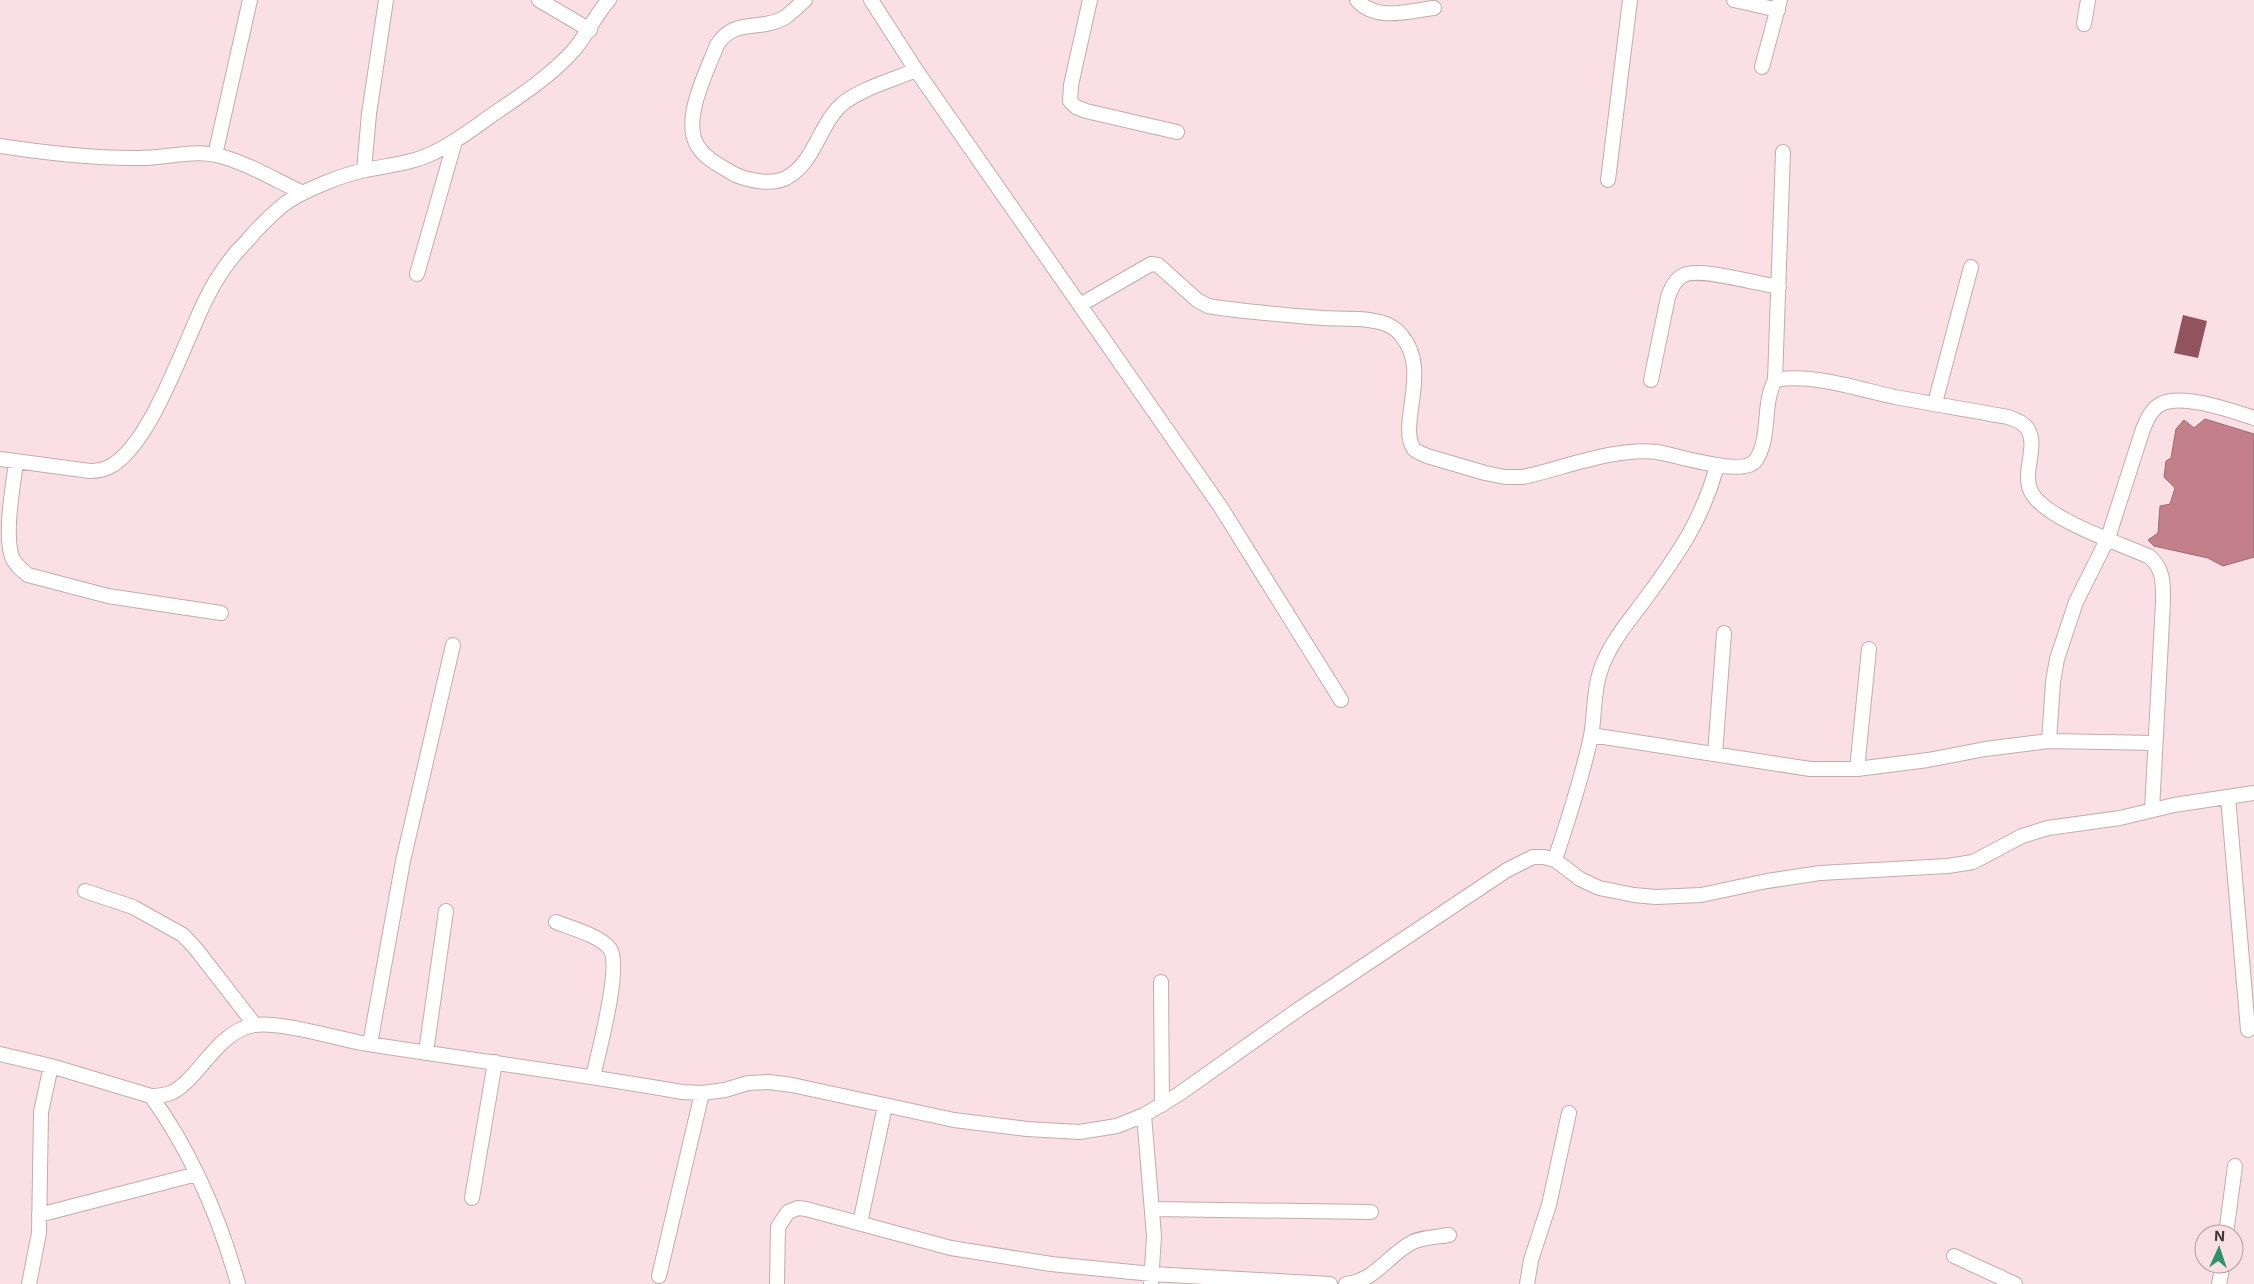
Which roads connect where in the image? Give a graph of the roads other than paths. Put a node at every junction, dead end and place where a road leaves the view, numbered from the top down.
1 (250, 0) edge
2 (386, 0) edge
3 (540, 0) edge
4 (805, 0) edge
5 (871, 0) edge
6 (1090, 0) edge
7 (1357, 0) edge
8 (1630, 0) edge
9 (1734, 0) edge
10 (2088, 0) edge
11 (604, 2) edge
12 (1779, 5) edge
13 (1434, 8) dead end
14 (2084, 24) dead end
15 (590, 30) junction
16 (1762, 67) dead end
17 (916, 70) junction
18 (1177, 132) dead end
19 (455, 141) junction
20 (0, 146) edge
21 (1783, 152) dead end
22 (215, 155) junction
23 (364, 170) junction
24 (1608, 180) dead end
25 (303, 192) junction
26 (1971, 268) dead end
27 (417, 274) dead end
28 (1778, 288) junction
29 (1080, 305) junction
30 (1651, 380) dead end
31 (1775, 380) junction
32 (1935, 403) junction
33 (2254, 418) edge
34 (0, 459) edge
35 (16, 462) junction
36 (1717, 466) junction
37 (2108, 538) junction
38 (222, 613) dead end
39 (1724, 633) dead end
40 (453, 645) dead end
41 (1869, 649) dead end
42 (1341, 700) dead end
43 (1591, 735) junction
44 (2050, 741) junction
45 (2155, 743) junction
46 (1715, 754) junction
47 (1857, 769) junction
48 (2254, 793) edge
49 (2228, 797) junction
50 (2152, 810) junction
51 (1555, 860) junction
52 (85, 891) dead end
53 (446, 911) dead end
54 (556, 922) dead end
55 (1161, 982) dead end
56 (255, 1025) junction
57 (2248, 1030) dead end
58 (370, 1044) junction
59 (426, 1052) junction
60 (0, 1054) edge
61 (496, 1062) junction
62 (51, 1066) junction
63 (593, 1077) junction
64 (702, 1093) junction
65 (151, 1096) junction
66 (1162, 1105) junction
67 (885, 1106) junction
68 (1569, 1113) dead end
69 (1144, 1116) junction
70 (2235, 1166) dead end
71 (197, 1174) junction
72 (472, 1198) dead end
73 (1152, 1209) junction
74 (1371, 1212) dead end
75 (39, 1215) junction
76 (860, 1223) junction
77 (2227, 1224) edge
78 (1449, 1235) dead end
79 (1954, 1256) dead end
80 (660, 1276) dead end
81 (1152, 1279) edge
82 (29, 1284) edge
83 (238, 1284) edge
84 (777, 1284) edge
85 (1330, 1284) edge
86 (1346, 1284) edge
87 (1528, 1284) edge
88 (2015, 1284) edge

1 - 22 street
2 - 23 street
3 - 15 street
4 - 17 street
5 - 17 street
6 - 18 street
7 - 13 street
8 - 24 street
9 - 12 street
10 - 14 street
11 - 15 street
12 - 16 street
15 - 19 street
17 - 29 street
19 - 23 street
19 - 27 street
20 - 22 street
21 - 28 street
22 - 25 street
23 - 25 street
25 - 35 street
26 - 32 street
28 - 30 street
28 - 31 street
29 - 36 street
29 - 42 street
31 - 32 street
31 - 36 street
32 - 37 street
33 - 37 street
34 - 35 street
35 - 38 street
36 - 43 street
37 - 44 street
37 - 45 street
39 - 46 street
40 - 58 street
41 - 47 street
43 - 46 street
43 - 51 street
44 - 45 street
44 - 47 street
45 - 50 street
46 - 47 street
48 - 49 street
49 - 50 street
49 - 57 street
50 - 51 street
51 - 66 street
52 - 56 street
53 - 59 street
54 - 63 street
55 - 66 street
56 - 58 street
56 - 65 street
58 - 59 street
59 - 61 street
60 - 62 street
61 - 63 street
61 - 72 street
62 - 65 street
62 - 75 street
63 - 64 street
64 - 67 street
64 - 80 street
65 - 71 street
66 - 69 street
67 - 69 street
67 - 76 street
68 - 87 street
69 - 73 street
70 - 77 street
71 - 75 street
71 - 83 street
73 - 74 street
73 - 81 street
75 - 82 street
76 - 81 street
76 - 84 street
78 - 86 street
79 - 88 street
81 - 85 street

